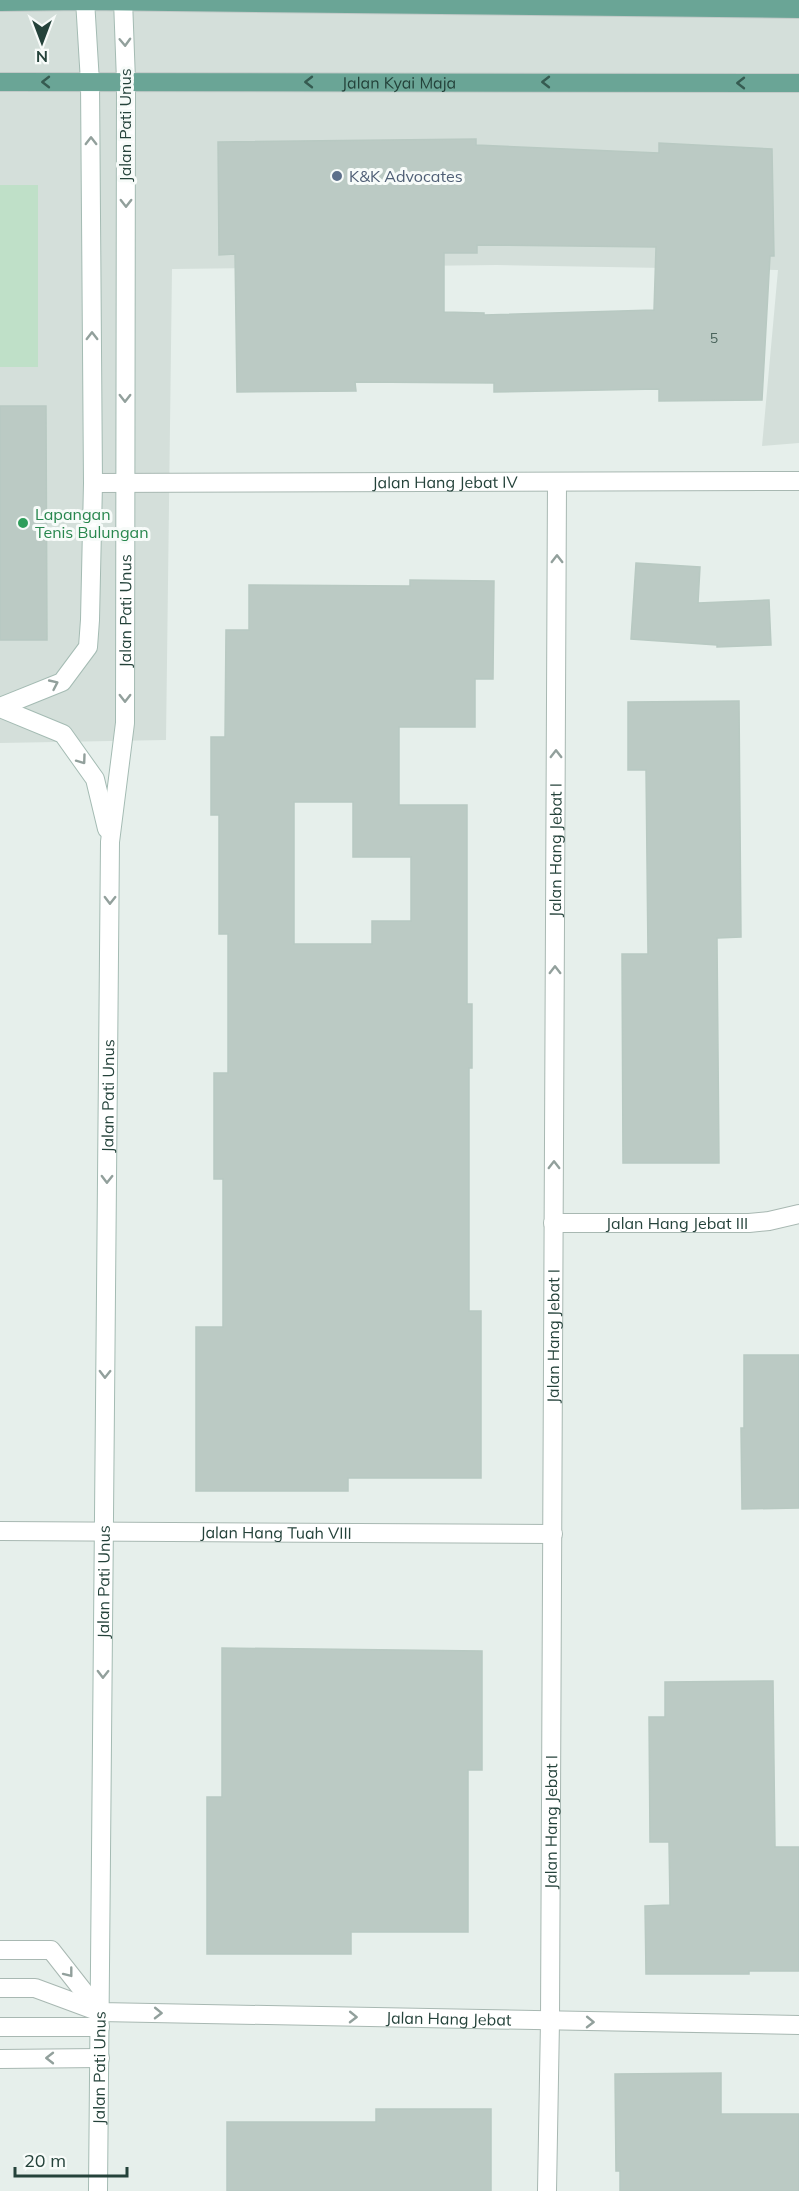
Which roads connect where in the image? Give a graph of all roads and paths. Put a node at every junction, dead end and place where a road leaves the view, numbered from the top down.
1 (85, 0) edge
2 (123, 1) edge
3 (0, 2) edge
4 (799, 9) edge
5 (126, 81) junction
6 (0, 82) edge
7 (90, 82) junction
8 (799, 83) edge
9 (799, 481) edge
10 (557, 482) junction
11 (93, 483) junction
12 (125, 484) junction
13 (0, 707) edge
14 (110, 842) junction
15 (799, 1214) edge
16 (553, 1223) junction
17 (0, 1531) edge
18 (104, 1532) junction
19 (553, 1534) junction
20 (0, 1950) edge
21 (0, 1988) edge
22 (100, 2020) junction
23 (550, 2021) junction
24 (799, 2025) edge
25 (0, 2027) edge
26 (100, 2058) junction
27 (0, 2059) edge
28 (98, 2191) edge
29 (547, 2191) edge

1 - 2 main road
1 - 3 main road
1 - 7 street, Jalan Pati Unus
2 - 4 main road
2 -> 5 street, Jalan Pati Unus
5 - 7 main road, Jalan Kyai Maja
8 -> 5 main road, Jalan Kyai Maja
5 -> 12 street, Jalan Pati Unus
7 -> 6 main road, Jalan Kyai Maja
11 -> 7 street, Jalan Pati Unus
9 - 10 street, Jalan Hang Jebat IV
10 - 12 street, Jalan Hang Jebat IV
16 -> 10 street, Jalan Hang Jebat I
11 - 12 street, Jalan Hang Jebat IV
13 -> 11 street, Jalan Pati Unus
12 -> 14 street, Jalan Pati Unus
13 -> 14 street
14 -> 18 street, Jalan Pati Unus
15 - 16 street, Jalan Hang Jebat III
16 - 19 street, Jalan Hang Jebat I
17 - 18 street, Jalan Hang Tuah VIII
18 - 19 street, Jalan Hang Tuah VIII
18 -> 22 street, Jalan Pati Unus
19 - 23 street, Jalan Hang Jebat I
20 -> 22 street
21 - 22 street
22 -> 23 street, Jalan Hang Jebat
22 - 25 street, Jalan Hang Jebat
22 - 26 street, Jalan Pati Unus
23 -> 24 street, Jalan Hang Jebat
23 - 29 street, Jalan Hang Jebat I
26 -> 27 street
26 - 28 street, Jalan Pati Unus

